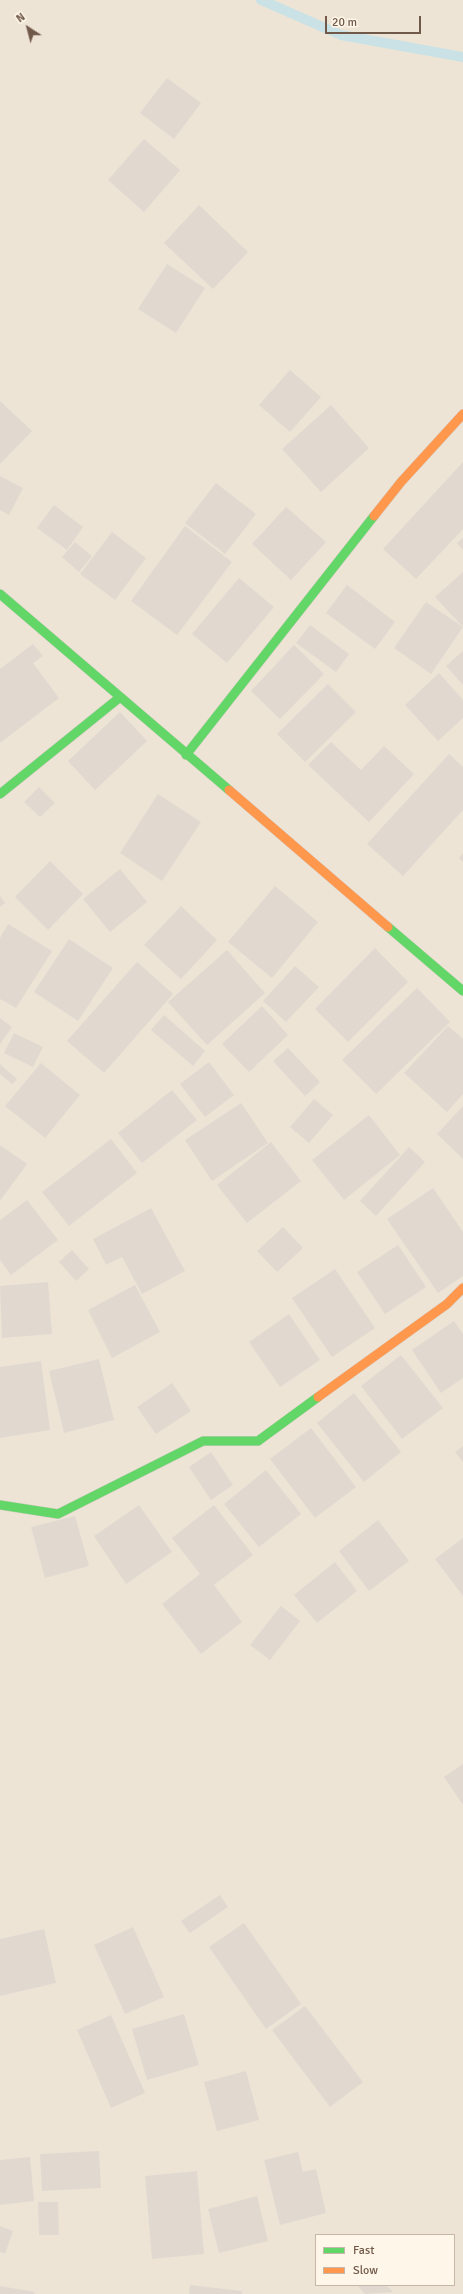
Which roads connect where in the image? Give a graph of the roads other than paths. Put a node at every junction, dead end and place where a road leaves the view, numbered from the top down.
1 (463, 414) edge
2 (0, 594) edge
3 (119, 698) junction
4 (186, 755) junction
5 (0, 794) edge
6 (463, 991) edge
7 (463, 1288) edge
8 (0, 1506) edge

1 - 4 street
2 - 3 street
3 - 4 street
3 - 5 street
4 - 6 street
7 - 8 street

